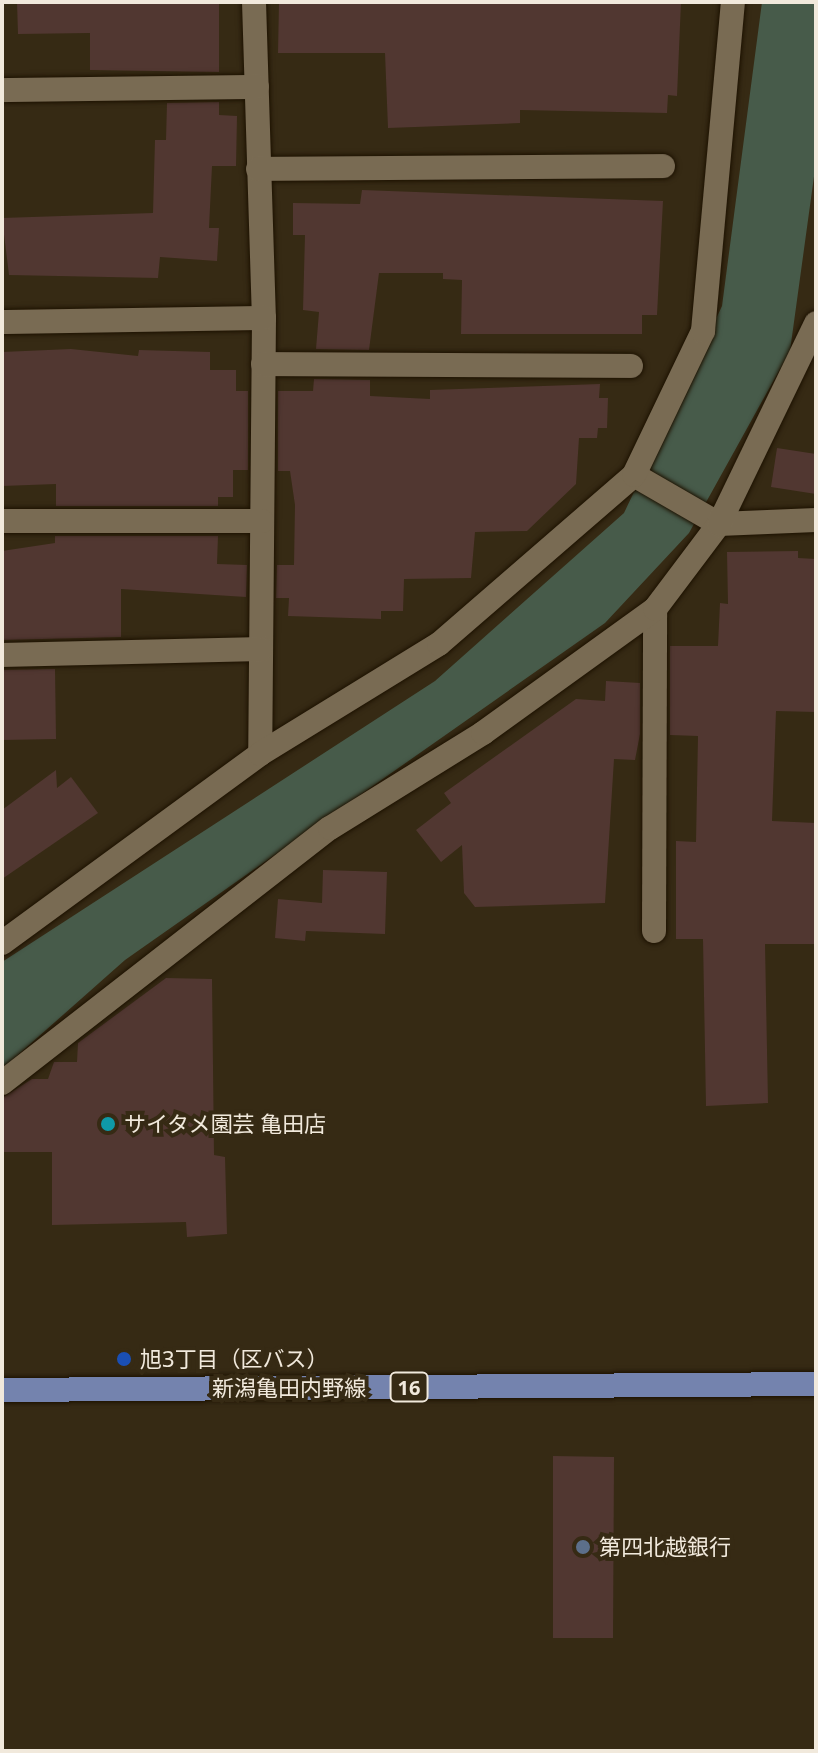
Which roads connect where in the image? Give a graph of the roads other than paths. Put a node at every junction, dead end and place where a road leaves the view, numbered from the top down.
1 (254, 2) edge
2 (733, 2) edge
3 (257, 87) junction
4 (2, 90) edge
5 (663, 166) dead end
6 (258, 169) junction
7 (264, 318) junction
8 (2, 322) edge
9 (816, 323) edge
10 (263, 364) junction
11 (631, 366) dead end
12 (634, 475) junction
13 (816, 520) edge
14 (2, 521) edge
15 (262, 521) junction
16 (719, 524) junction
17 (655, 609) junction
18 (261, 649) junction
19 (2, 655) edge
20 (260, 754) junction
21 (654, 931) dead end
22 (2, 943) edge
23 (2, 1083) edge
24 (816, 1384) edge
25 (2, 1390) edge

1 - 3 street
2 - 12 street
3 - 4 street
3 - 6 street
5 - 6 street
6 - 7 street
7 - 8 street
7 - 10 street
9 - 16 street
10 - 11 street
10 - 15 street
12 - 16 street
12 - 20 street
13 - 16 street
14 - 15 street
15 - 18 street
16 - 17 street
17 - 21 street
17 - 23 street
18 - 19 street
18 - 20 street
20 - 22 street
24 - 25 main road, 新潟亀田内野線 / 16

